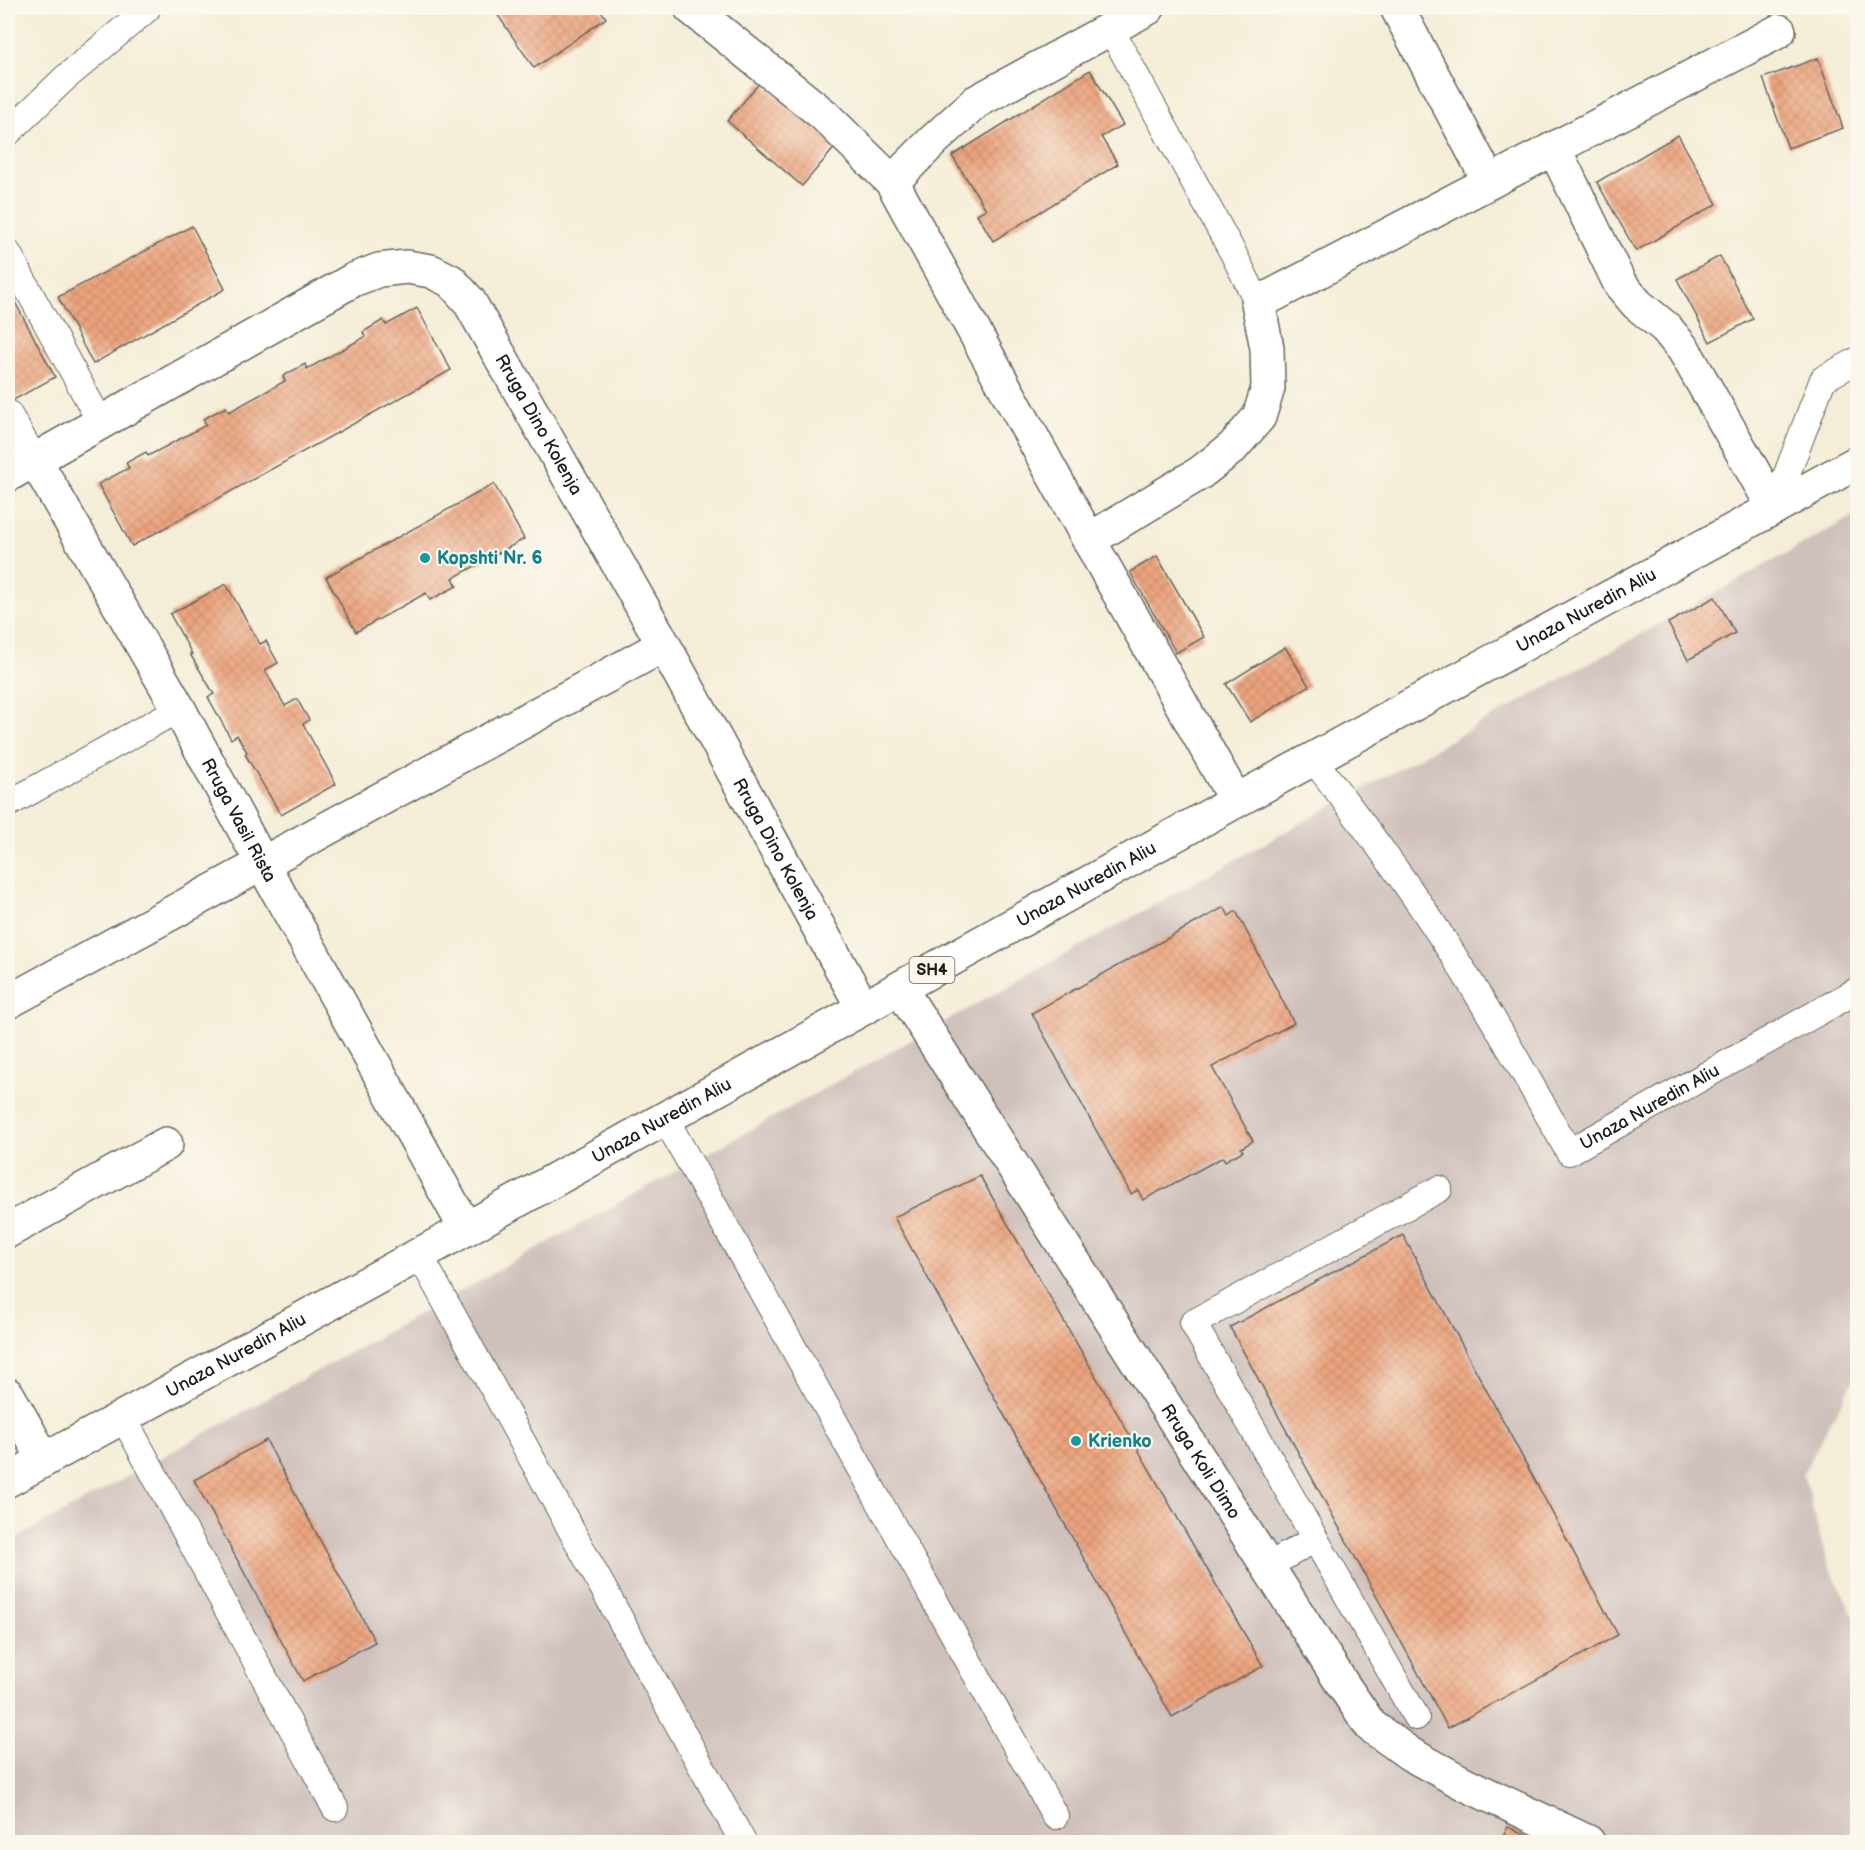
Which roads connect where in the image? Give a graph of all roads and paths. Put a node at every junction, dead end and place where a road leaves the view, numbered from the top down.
1 (692, 8) edge
2 (1148, 8) edge
3 (1397, 8) edge
4 (147, 9) edge
5 (1110, 28) junction
6 (1779, 31) dead end
7 (8, 134) edge
8 (1554, 148) junction
9 (1490, 181) junction
10 (892, 182) junction
11 (8, 253) edge
12 (1258, 303) junction
13 (1857, 360) edge
14 (8, 413) edge
15 (101, 423) junction
16 (1857, 462) edge
17 (21, 468) edge
18 (1774, 508) junction
19 (1089, 540) junction
20 (664, 645) junction
21 (179, 709) junction
22 (1313, 759) junction
23 (1236, 801) junction
24 (8, 804) edge
25 (262, 863) junction
26 (900, 988) junction
27 (1857, 990) edge
28 (8, 1002) edge
29 (863, 1008) junction
30 (665, 1118) junction
31 (166, 1144) dead end
32 (1440, 1189) dead end
33 (466, 1228) junction
34 (8, 1231) edge
35 (419, 1254) junction
36 (8, 1395) edge
37 (123, 1417) junction
38 (44, 1459) junction
39 (8, 1480) edge
40 (1315, 1539) junction
41 (1268, 1566) junction
42 (1416, 1717) dead end
43 (334, 1808) dead end
44 (1055, 1816) dead end
45 (743, 1842) edge
46 (1588, 1842) edge

1 - 10 street
2 - 5 street
3 - 9 street
4 - 7 lane
5 - 10 street
5 - 12 lane
6 - 8 street
8 - 9 street
8 - 18 street
9 - 12 street
10 - 19 street
11 - 15 lane
12 - 19 street
13 - 18 lane
14 - 17 lane, Rruga Vasil Rista
15 - 17 street, Rruga Dino Kolenja
15 - 20 street, Rruga Dino Kolenja
16 - 18 street, Unaza Nuredin Aliu / SH4
17 - 21 street, Rruga Vasil Rista
18 - 22 street, Unaza Nuredin Aliu / SH4
19 - 23 street
20 - 25 street
20 - 29 street, Rruga Dino Kolenja
21 - 24 lane
21 - 25 street, Rruga Vasil Rista
22 - 23 street, Unaza Nuredin Aliu / SH4
22 - 27 lane, Unaza Nuredin Aliu
23 - 26 street, Unaza Nuredin Aliu / SH4
25 - 28 street
25 - 33 street, Rruga Vasil Rista
26 - 29 street, Unaza Nuredin Aliu / SH4
26 - 41 street, Rruga Koli Dimo
29 - 30 street, Unaza Nuredin Aliu / SH4
30 - 33 street, Unaza Nuredin Aliu / SH4
30 - 44 lane
31 - 34 street
32 - 40 lane
33 - 35 street, Unaza Nuredin Aliu / SH4
35 - 37 street, Unaza Nuredin Aliu / SH4
35 - 45 lane
36 - 38 street
37 - 38 street, Unaza Nuredin Aliu / SH4
37 - 43 lane
38 - 39 street, Unaza Nuredin Aliu / SH4
40 - 41 lane
40 - 42 lane
41 - 46 street, Rruga Koli Dimo

